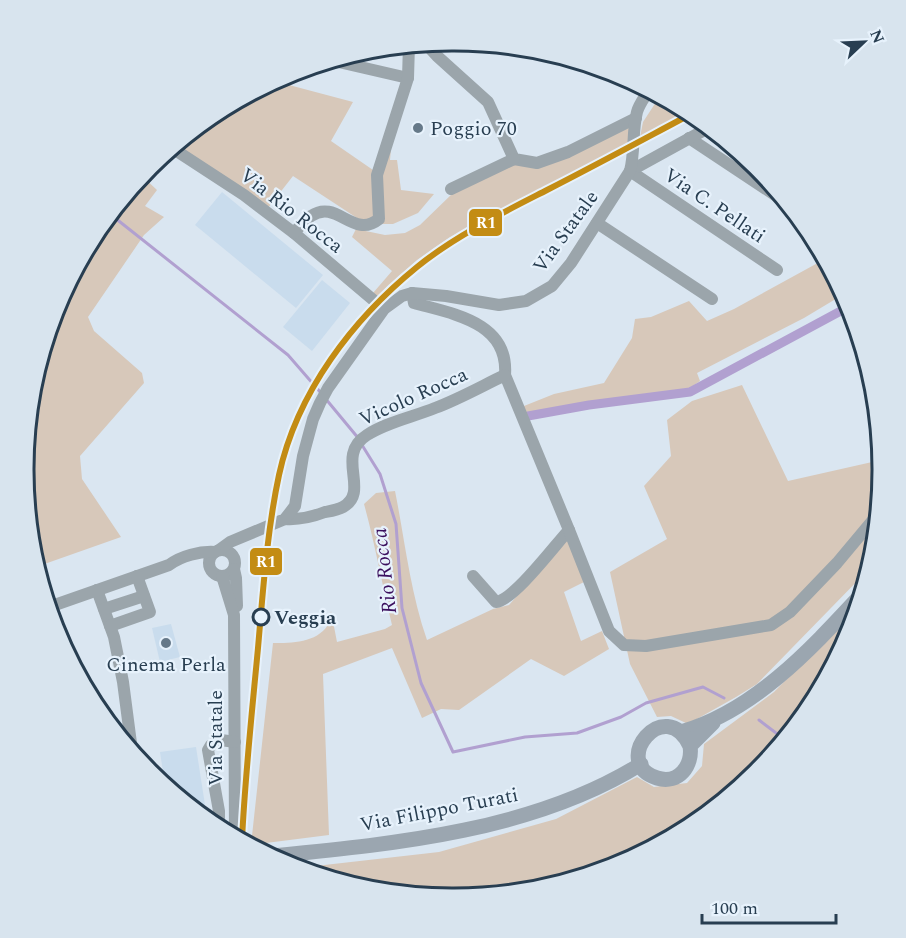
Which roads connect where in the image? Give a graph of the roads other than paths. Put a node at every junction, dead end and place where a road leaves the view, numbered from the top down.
1 (432, 51) edge
2 (409, 53) edge
3 (348, 64) edge
4 (408, 78) junction
5 (645, 98) edge
6 (635, 124) junction
7 (701, 132) edge
8 (689, 138) junction
9 (179, 152) edge
10 (514, 159) junction
11 (630, 171) junction
12 (761, 186) edge
13 (451, 189) dead end
14 (597, 223) junction
15 (294, 233) junction
16 (777, 270) dead end
17 (412, 293) junction
18 (712, 299) dead end
19 (384, 309) junction
20 (505, 375) junction
21 (285, 519) junction
22 (868, 527) edge
23 (257, 530) junction
24 (569, 530) junction
25 (217, 551) junction
26 (169, 565) junction
27 (235, 565) junction
28 (210, 570) junction
29 (136, 576) junction
30 (222, 576) junction
31 (473, 576) dead end
32 (97, 590) junction
33 (144, 596) junction
34 (57, 605) edge
35 (104, 609) junction
36 (847, 611) edge
37 (234, 615) junction
38 (110, 626) junction
39 (720, 717) junction
40 (681, 732) junction
41 (131, 736) edge
42 (235, 742) junction
43 (690, 746) junction
44 (641, 764) junction
45 (219, 816) edge
46 (235, 826) edge
47 (289, 854) edge

1 - 10 street
2 - 4 street
3 - 4 street
4 - 15 street
5 - 6 street, Via Statale
6 - 10 street
6 - 11 street, Via Statale
7 - 8 street
8 - 11 street
8 - 12 street
9 - 15 street, Via Rio Rocca
10 - 13 street
11 - 14 street, Via Statale
11 - 16 street, Via C. Pellati
14 - 17 street, Via Statale
14 - 18 street
15 - 19 street, Via Rio Rocca
17 - 19 street
17 - 20 street
19 - 21 street
20 - 21 street, Vicolo Rocca
20 - 24 street
21 - 23 street
22 - 24 street
23 - 25 street
23 - 27 street
24 - 31 street
25 - 26 street
25 - 27 street
25 - 28 street
26 - 28 street
26 - 29 street
27 - 30 street
27 - 37 street, Via Statale
28 - 30 street
29 - 32 street
29 - 33 street
30 - 37 street, Via Statale
32 - 34 street
32 - 35 street
33 - 35 street
33 - 38 street
35 - 38 street
36 - 39 main road
37 - 42 street, Via Statale
38 - 41 street
39 - 40 main road
39 - 43 main road
40 - 43 main road
40 - 44 main road
42 - 45 street
42 - 46 street, Via Statale
43 - 44 main road
44 - 47 main road, Via Filippo Turati

